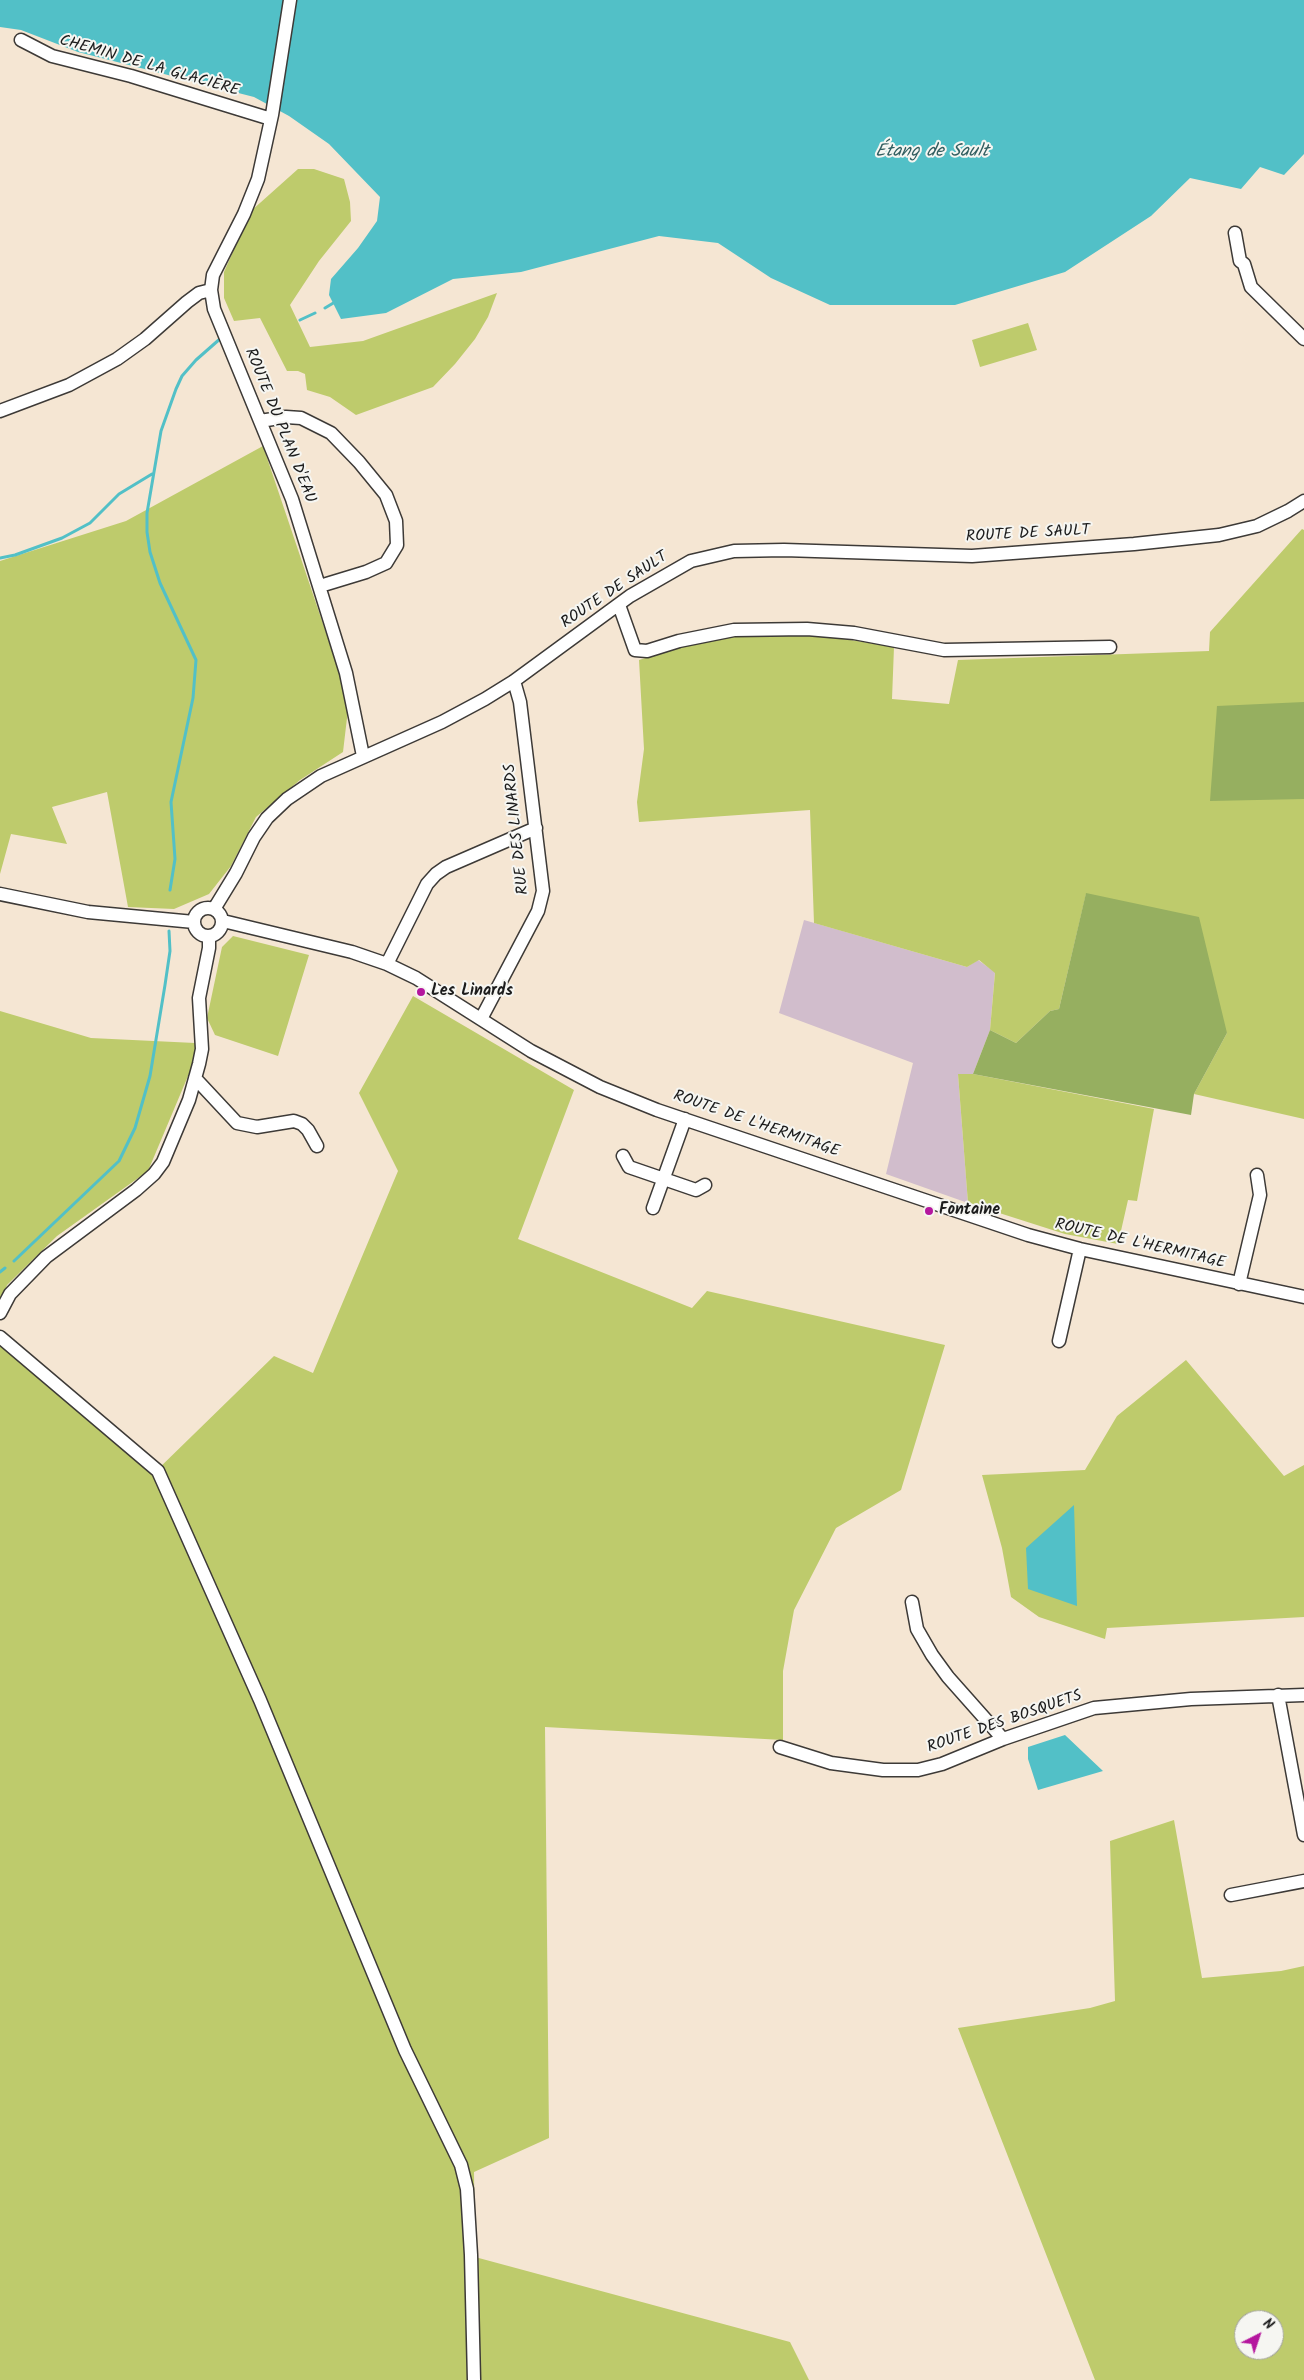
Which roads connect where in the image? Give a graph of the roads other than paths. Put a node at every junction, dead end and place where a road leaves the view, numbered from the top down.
1 (290, 0) edge
2 (21, 40) dead end
3 (271, 117) junction
4 (1235, 233) dead end
5 (211, 290) junction
6 (1304, 339) edge
7 (0, 411) edge
8 (260, 421) junction
9 (1304, 501) edge
10 (320, 586) junction
11 (619, 605) junction
12 (1110, 647) dead end
13 (514, 681) junction
14 (363, 756) junction
15 (536, 828) junction
16 (0, 894) edge
17 (214, 909) junction
18 (223, 921) junction
19 (194, 922) junction
20 (209, 936) junction
21 (386, 964) junction
22 (480, 1019) junction
23 (195, 1078) junction
24 (685, 1118) junction
25 (317, 1146) dead end
26 (623, 1156) dead end
27 (1258, 1175) dead end
28 (664, 1179) junction
29 (705, 1185) dead end
30 (653, 1208) dead end
31 (1080, 1249) junction
32 (1239, 1284) junction
33 (1304, 1298) edge
34 (0, 1313) edge
35 (0, 1337) edge
36 (1059, 1341) dead end
37 (912, 1602) dead end
38 (1278, 1695) junction
39 (1304, 1695) edge
40 (1003, 1739) junction
41 (780, 1747) dead end
42 (1304, 1835) edge
43 (1304, 1881) edge
44 (1231, 1895) dead end
45 (474, 2380) edge

1 - 3 street, ROUTE DU PLAN D'EAU
2 - 3 street, CHEMIN DE LA GLACIÈRE
3 - 5 street, ROUTE DU PLAN D'EAU
4 - 6 street
5 - 7 street
5 - 8 street, ROUTE DU PLAN D'EAU
8 - 10 street, ROUTE DU PLAN D'EAU
8 - 10 street
9 - 11 street, ROUTE DE SAULT
10 - 14 street, ROUTE DU PLAN D'EAU
11 - 12 street
11 - 13 street, ROUTE DE SAULT
13 - 14 street, ROUTE DE SAULT
13 - 15 street, RUE DES LINARDS
14 - 17 street, ROUTE DE SAULT
15 - 21 street
15 - 22 street, RUE DES LINARDS
16 - 19 street
17 - 18 street
17 - 19 street
18 - 20 street
18 - 21 street, ROUTE DE L'HERMITAGE
19 - 20 street
20 - 23 street
21 - 22 street, ROUTE DE L'HERMITAGE
22 - 24 street, ROUTE DE L'HERMITAGE
23 - 25 street
23 - 34 street
24 - 28 street
24 - 31 street, ROUTE DE L'HERMITAGE
26 - 28 street
27 - 32 street
28 - 29 street
28 - 30 street
31 - 32 street, ROUTE DE L'HERMITAGE
31 - 36 street
32 - 33 street, ROUTE DE L'HERMITAGE
35 - 45 street
37 - 40 street
38 - 39 street, ROUTE DES BOSQUETS
38 - 40 street, ROUTE DES BOSQUETS
38 - 42 street
40 - 41 street, ROUTE DES BOSQUETS
43 - 44 street

